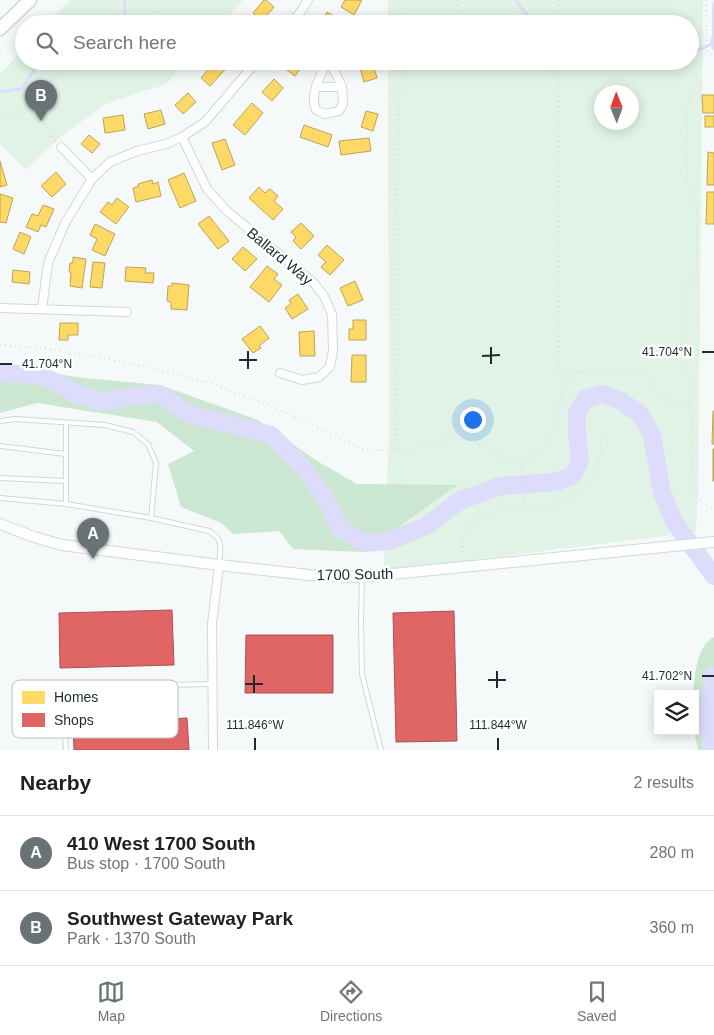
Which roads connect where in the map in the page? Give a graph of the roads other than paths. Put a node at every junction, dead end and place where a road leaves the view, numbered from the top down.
1 (30, 0) edge
2 (308, 0) edge
3 (298, 15) edge
4 (0, 29) edge
5 (248, 70) edge
6 (323, 70) edge
7 (333, 70) edge
8 (316, 87) junction
9 (342, 88) junction
10 (182, 137) junction
11 (61, 147) road end
12 (92, 179) junction
13 (0, 308) edge
14 (42, 309) junction
15 (127, 312) dead end
16 (280, 373) dead end
17 (0, 421) edge
18 (66, 423) junction
19 (0, 446) edge
20 (66, 454) junction
21 (0, 478) edge
22 (66, 481) junction
23 (0, 498) edge
24 (66, 504) junction
25 (151, 518) junction
26 (0, 524) edge
27 (714, 542) edge
28 (220, 565) junction
29 (362, 578) junction
30 (213, 684) junction
31 (178, 685) edge
32 (213, 750) edge
33 (382, 750) edge

1 - 4 highway
2 - 3 street
5 - 10 street
6 - 8 street
7 - 9 street
8 - 9 street
8 - 9 street
10 - 12 street
10 - 16 street, Ballard Way
11 - 12 street
12 - 14 street
13 - 14 street
14 - 15 street
17 - 18 lane
18 - 20 lane
18 - 25 lane
19 - 20 lane
20 - 22 lane
21 - 22 lane
22 - 24 lane
23 - 24 lane
24 - 25 lane
25 - 28 lane
26 - 28 street, 1700 South
27 - 29 street, 1700 South
28 - 29 street, 1700 South
28 - 30 street
29 - 33 lane
30 - 31 lane
30 - 32 street

